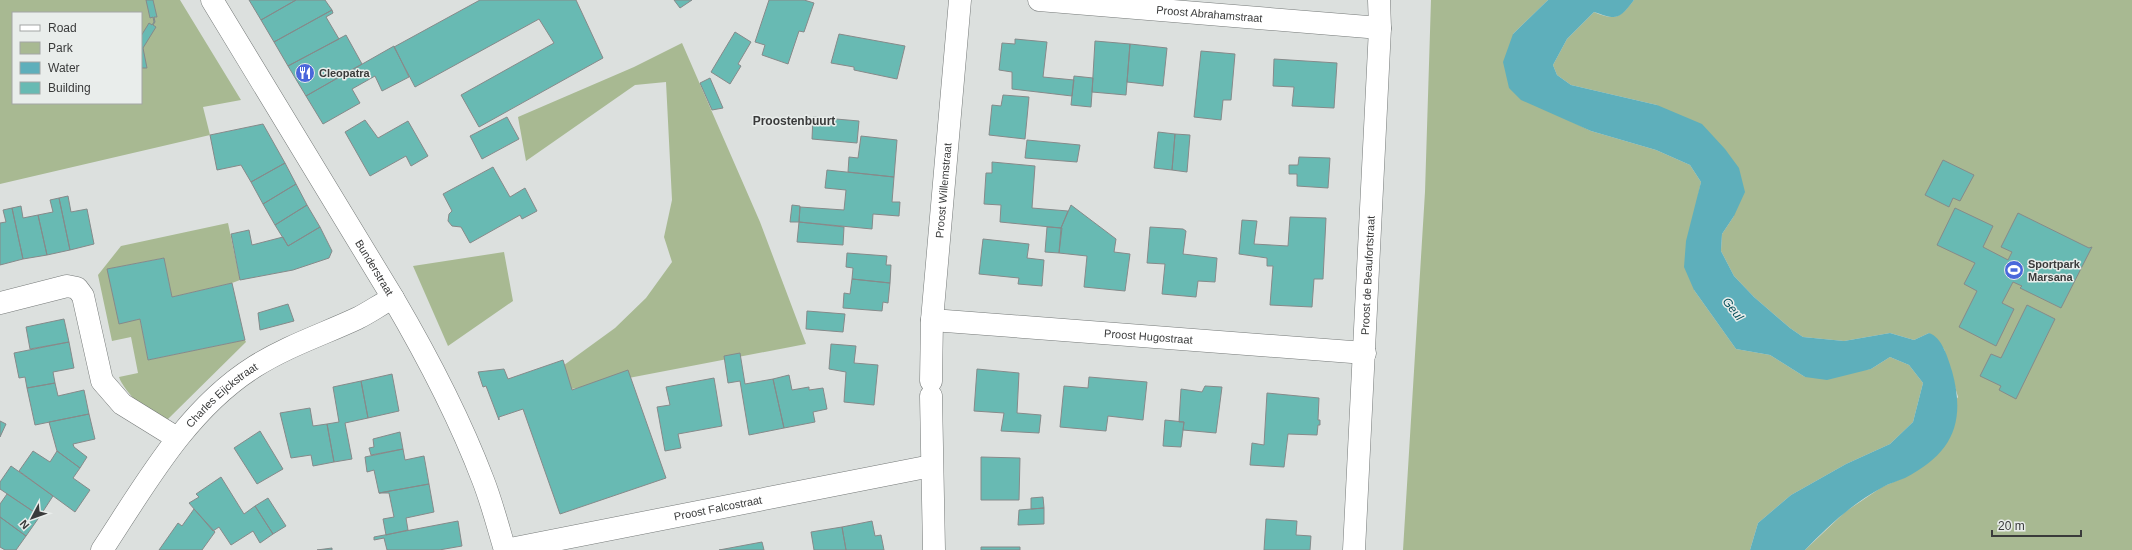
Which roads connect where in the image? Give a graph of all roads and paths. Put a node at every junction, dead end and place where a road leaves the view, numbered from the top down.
1 (212, 0) edge
2 (960, 0) edge
3 (1039, 0) edge
4 (1379, 0) edge
5 (1380, 28) junction
6 (392, 298) junction
7 (0, 303) edge
8 (932, 320) junction
9 (1365, 353) junction
10 (177, 438) junction
11 (931, 466) junction
12 (102, 550) edge
13 (505, 550) edge
14 (934, 550) edge
15 (1354, 550) edge

1 - 6 street, Bunderstraat
2 - 8 street, Proost Willemstraat
3 - 5 street, Proost Abrahamstraat
4 - 5 street, Proost de Beaufortstraat
5 - 9 street, Proost de Beaufortstraat
6 - 10 street, Charles Eijckstraat
6 - 13 street, Bunderstraat
7 - 10 street
8 - 9 street, Proost Hugostraat
8 - 11 street, Proost Willemstraat
9 - 15 street, Proost de Beaufortstraat
10 - 12 street, Charles Eijckstraat
11 - 13 street, Proost Falcostraat
11 - 14 street, Proost Willemstraat

